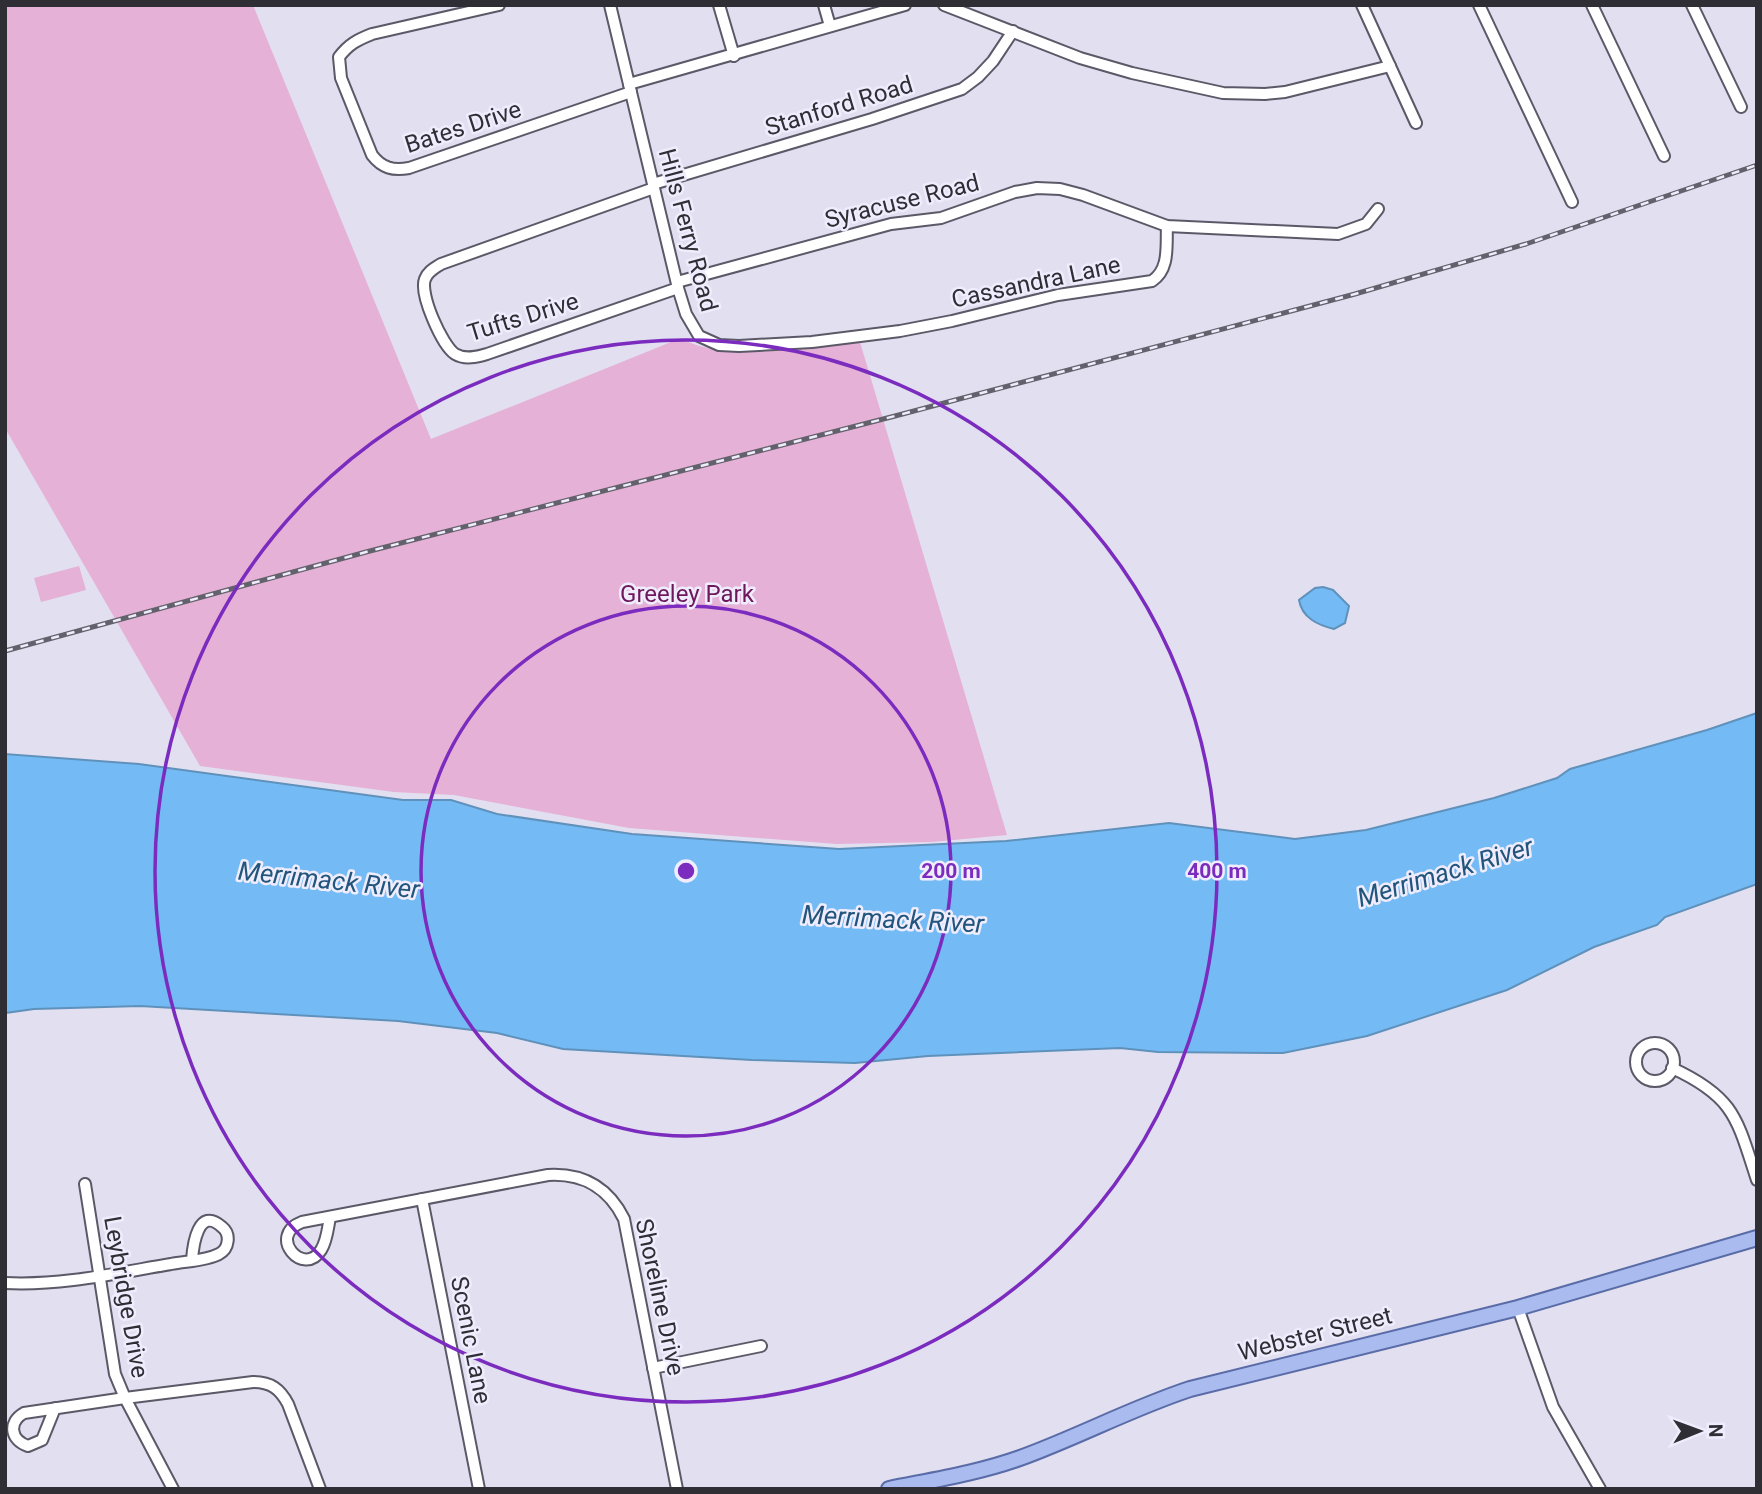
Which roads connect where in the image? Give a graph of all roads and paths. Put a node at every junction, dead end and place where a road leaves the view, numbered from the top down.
1 (499, 5) edge
2 (610, 5) edge
3 (719, 5) edge
4 (824, 5) edge
5 (905, 5) edge
6 (944, 5) edge
7 (1362, 5) edge
8 (1479, 5) edge
9 (1592, 5) edge
10 (1692, 5) edge
11 (830, 26) junction
12 (1013, 32) junction
13 (734, 56) junction
14 (1390, 66) junction
15 (630, 88) junction
16 (1741, 107) dead end
17 (1416, 124) dead end
18 (1664, 156) dead end
19 (653, 186) junction
20 (1572, 202) dead end
21 (1378, 209) dead end
22 (1167, 226) junction
23 (678, 285) junction
24 (870, 335) joint
25 (1672, 1068) dead end
26 (1757, 1180) edge
27 (85, 1184) dead end
28 (422, 1199) junction
29 (330, 1217) junction
30 (1757, 1238) edge
31 (192, 1260) dead end
32 (99, 1276) junction
33 (5, 1283) edge
34 (1518, 1308) junction
35 (761, 1346) dead end
36 (653, 1368) junction
37 (125, 1398) junction
38 (55, 1408) dead end
39 (173, 1489) edge
40 (320, 1489) edge
41 (479, 1489) edge
42 (677, 1489) edge
43 (889, 1489) edge
44 (1600, 1489) edge

1 - 15 street, Bates Drive
2 - 15 street, Hills Ferry Road
3 - 13 street
4 - 11 street
5 - 11 street
6 - 12 street
7 - 14 street
8 - 20 street
9 - 18 street
10 - 16 street
11 - 13 street
12 - 14 street
12 - 19 street, Stanford Road
13 - 15 street
14 - 17 street
15 - 19 street, Hills Ferry Road
19 - 23 street, Hills Ferry Road
19 - 23 street, Tufts Drive
21 - 22 street, Syracuse Road
22 - 23 street, Syracuse Road
22 - 24 street, Cassandra Lane
23 - 24 street, Hills Ferry Road
25 - 26 street
27 - 32 street, Leybridge Drive
28 - 29 street, Shoreline Drive
28 - 36 street, Shoreline Drive
28 - 41 street, Scenic Lane
29 - 29 street, Shoreline Drive
30 - 34 main road, Webster Street
31 - 32 street
32 - 33 street
32 - 37 street, Leybridge Drive
34 - 43 main road, Webster Street
34 - 44 street
35 - 36 street
36 - 42 street, Shoreline Drive
37 - 38 street
37 - 39 street, Leybridge Drive
37 - 40 street

